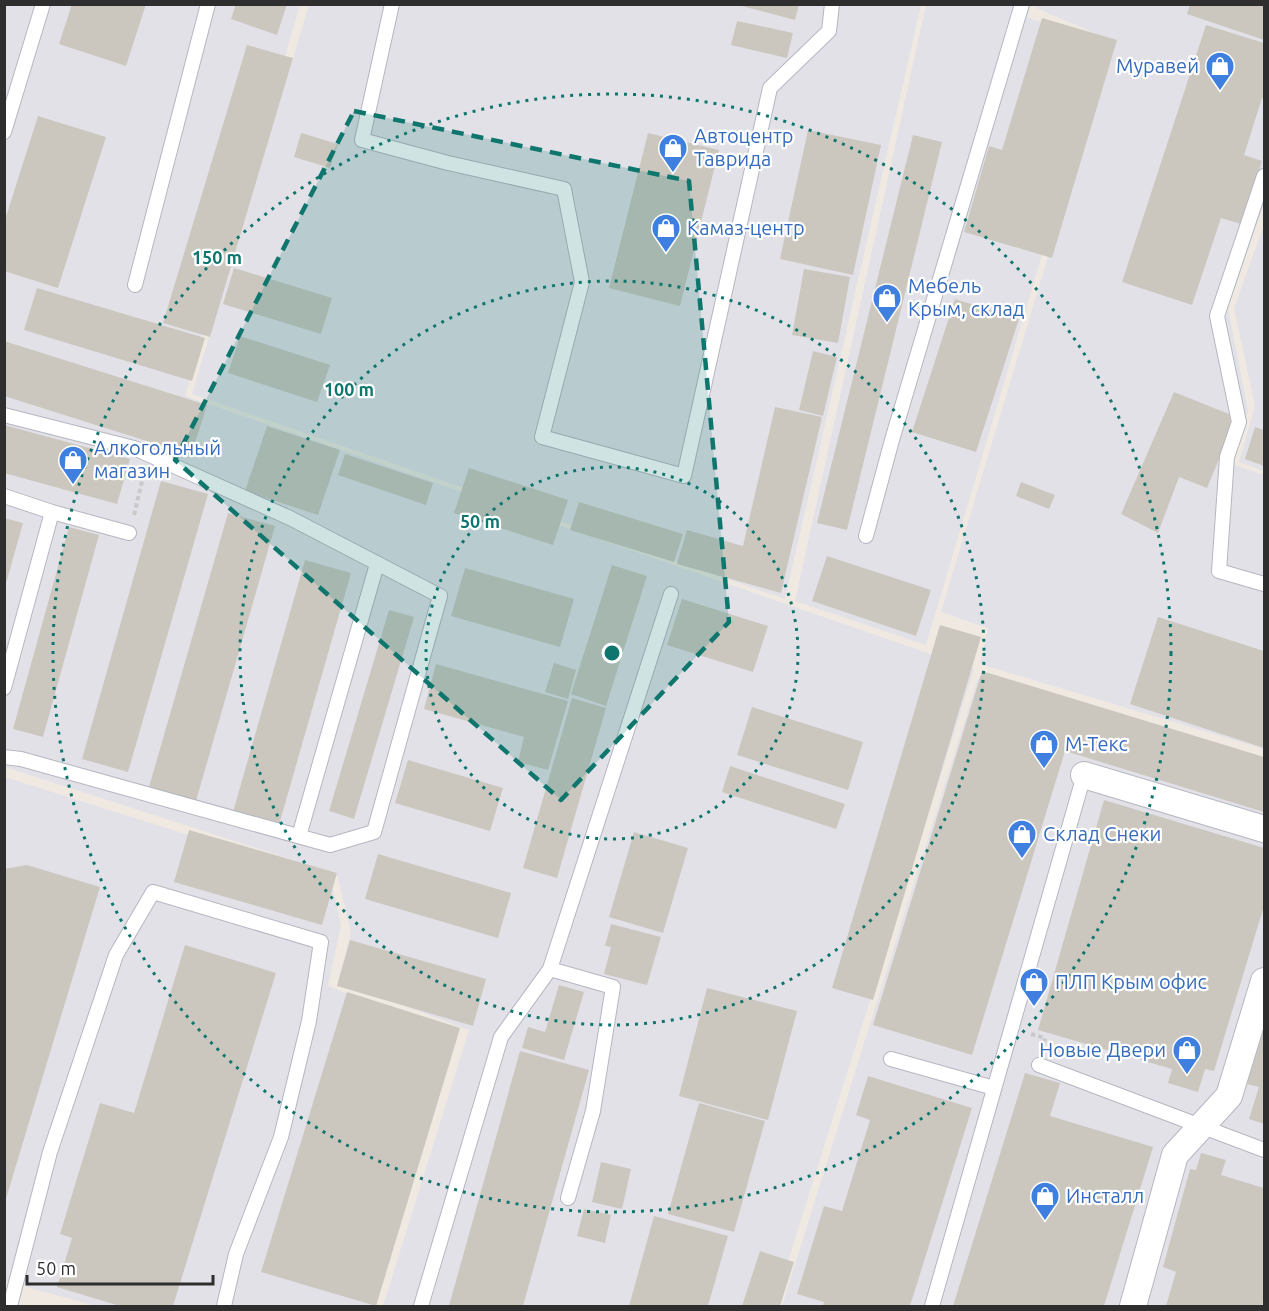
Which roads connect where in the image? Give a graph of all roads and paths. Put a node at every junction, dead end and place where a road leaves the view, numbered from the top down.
1 (43, 4) edge
2 (208, 4) edge
3 (392, 4) edge
4 (832, 4) edge
5 (1022, 4) edge
6 (4, 132) edge
7 (1264, 177) edge
8 (135, 285) dead end
9 (4, 415) edge
10 (148, 454) junction
11 (4, 496) edge
12 (52, 512) junction
13 (129, 533) joint
14 (866, 536) dead end
15 (377, 564) junction
16 (1264, 584) edge
17 (671, 594) dead end
18 (4, 688) edge
19 (4, 757) edge
20 (1084, 775) joint
21 (1264, 829) edge
22 (299, 836) junction
23 (550, 969) junction
24 (1264, 981) edge
25 (891, 1059) dead end
26 (1038, 1065) dead end
27 (994, 1088) junction
28 (1201, 1127) junction
29 (1264, 1150) edge
30 (568, 1198) dead end
31 (10, 1306) edge
32 (224, 1306) edge
33 (421, 1306) edge
34 (932, 1306) edge
35 (1133, 1306) edge

1 - 6 lane
2 - 8 lane
3 - 4 lane
5 - 14 lane
7 - 16 lane
9 - 10 lane
10 - 13 path
10 - 15 lane
11 - 12 lane
12 - 13 lane
12 - 18 lane
15 - 22 lane
15 - 22 lane
17 - 23 lane
19 - 22 lane
20 - 21 street
20 - 27 lane
23 - 30 lane
23 - 33 lane
24 - 28 street
25 - 27 lane
26 - 28 lane
27 - 34 lane
28 - 29 lane
28 - 35 street
31 - 32 lane

